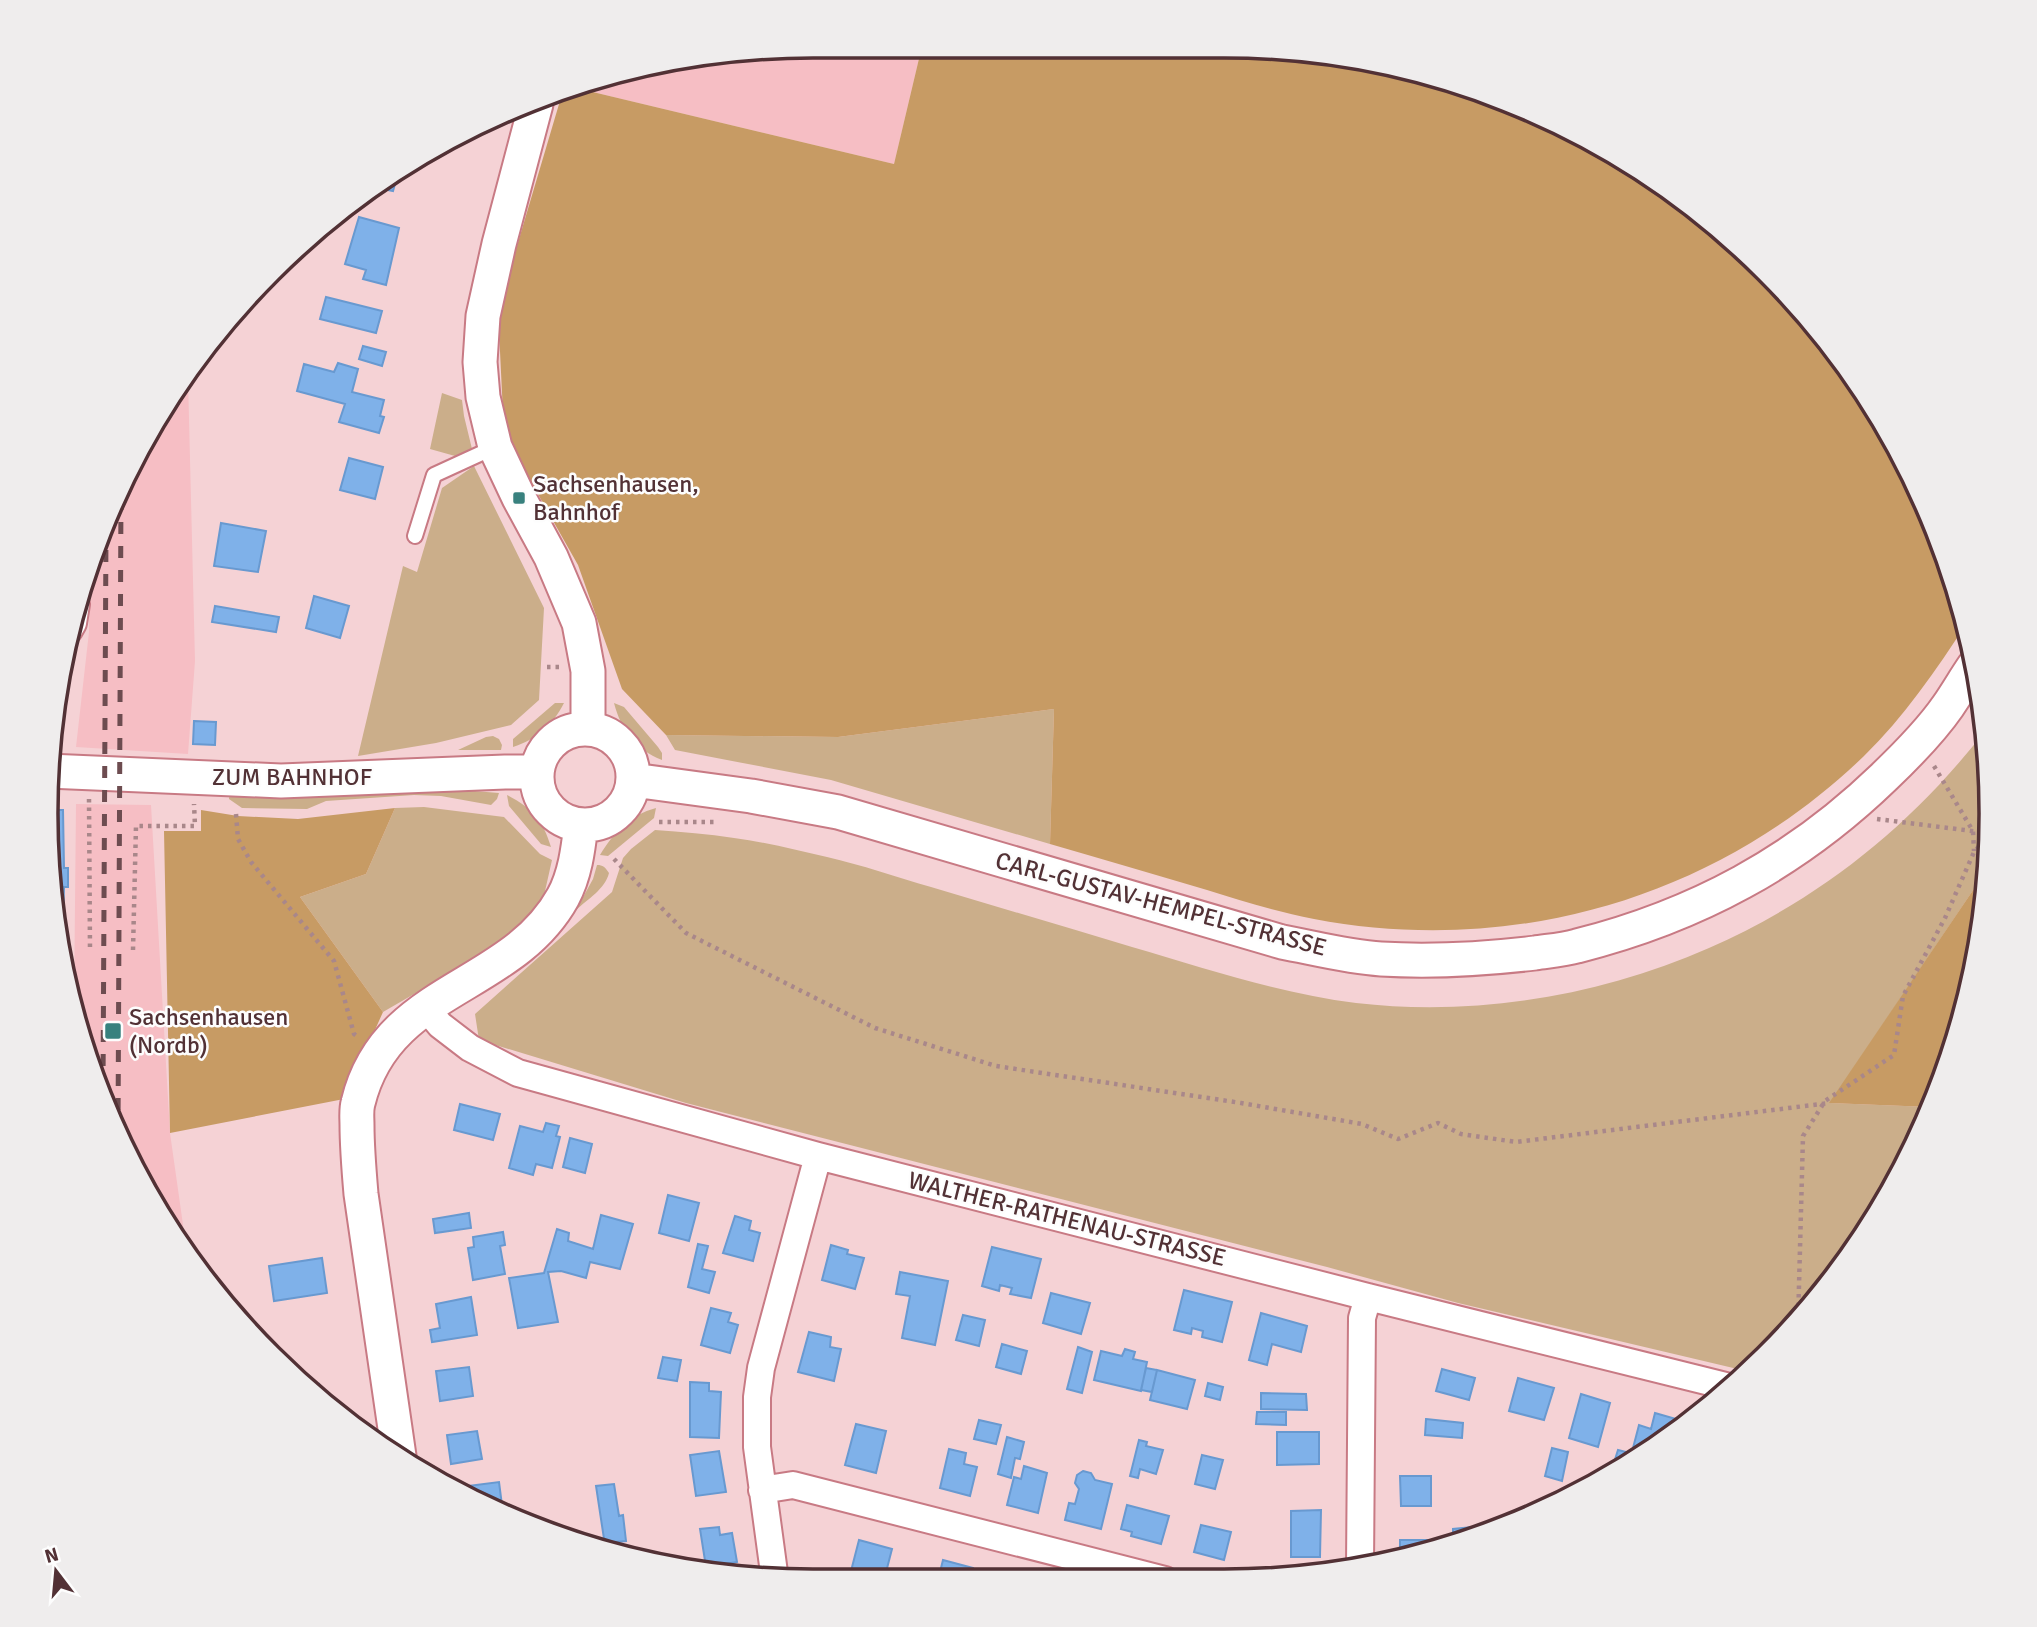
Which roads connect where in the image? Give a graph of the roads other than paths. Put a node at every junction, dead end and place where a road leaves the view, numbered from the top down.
1 (534, 111) edge
2 (495, 447) junction
3 (415, 536) dead end
4 (1967, 677) edge
5 (588, 729) junction
6 (59, 771) edge
7 (537, 772) junction
8 (633, 780) junction
9 (581, 825) junction
10 (425, 1007) junction
11 (818, 1156) junction
12 (1368, 1297) junction
13 (1719, 1384) edge
14 (397, 1444) edge
15 (762, 1490) junction
16 (1360, 1557) edge
17 (773, 1568) edge
18 (1123, 1569) edge

1 - 2 street
2 - 3 lane
2 - 5 street
4 - 8 street, CARL-GUSTAV-HEMPEL-STRASSE
5 - 7 street
5 - 8 street
6 - 7 street, ZUM BAHNHOF
7 - 9 street
8 - 9 street
9 - 10 street
10 - 11 street, WALTHER-RATHENAU-STRASSE
10 - 14 street
11 - 12 street, WALTHER-RATHENAU-STRASSE
11 - 15 street
12 - 13 street, WALTHER-RATHENAU-STRASSE
12 - 16 street
15 - 17 street
15 - 18 street

